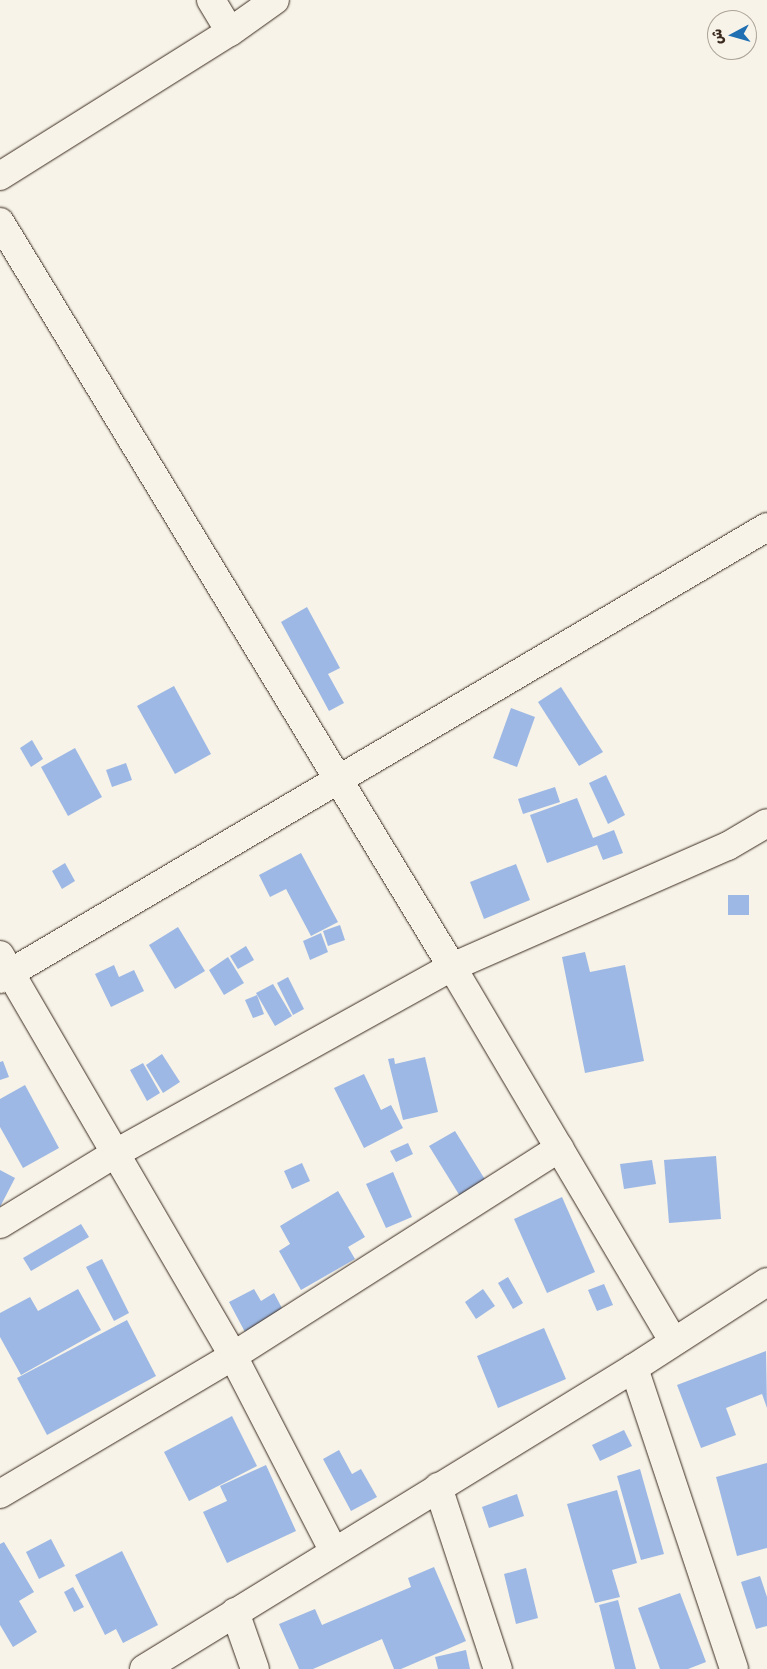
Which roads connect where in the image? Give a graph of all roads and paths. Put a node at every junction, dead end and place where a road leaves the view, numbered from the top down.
1 (211, 0) edge
2 (275, 0) edge
3 (230, 32) junction
4 (0, 176) edge
5 (0, 222) edge
6 (767, 527) edge
7 (338, 781) junction
8 (767, 823) edge
9 (452, 967) junction
10 (4, 969) edge
11 (559, 1148) junction
12 (116, 1153) junction
13 (0, 1224) edge
14 (767, 1282) edge
15 (673, 1341) junction
16 (233, 1356) junction
17 (634, 1368) junction
18 (438, 1487) junction
19 (0, 1494) edge
20 (334, 1552) junction
21 (235, 1612) junction
22 (144, 1669) edge
23 (255, 1669) edge
24 (498, 1669) edge
25 (734, 1669) edge

1 - 3 street
2 - 3 street
3 - 4 street
5 - 7 street
6 - 7 street
7 - 9 street
7 - 10 street
8 - 9 street
9 - 11 street
9 - 12 street
10 - 12 street
11 - 15 street
11 - 16 street
12 - 13 street
12 - 16 street
14 - 15 street
15 - 17 street
16 - 19 street
16 - 20 street
17 - 18 street
17 - 25 street
18 - 20 street
18 - 24 street
20 - 21 street
21 - 22 street
21 - 23 street

